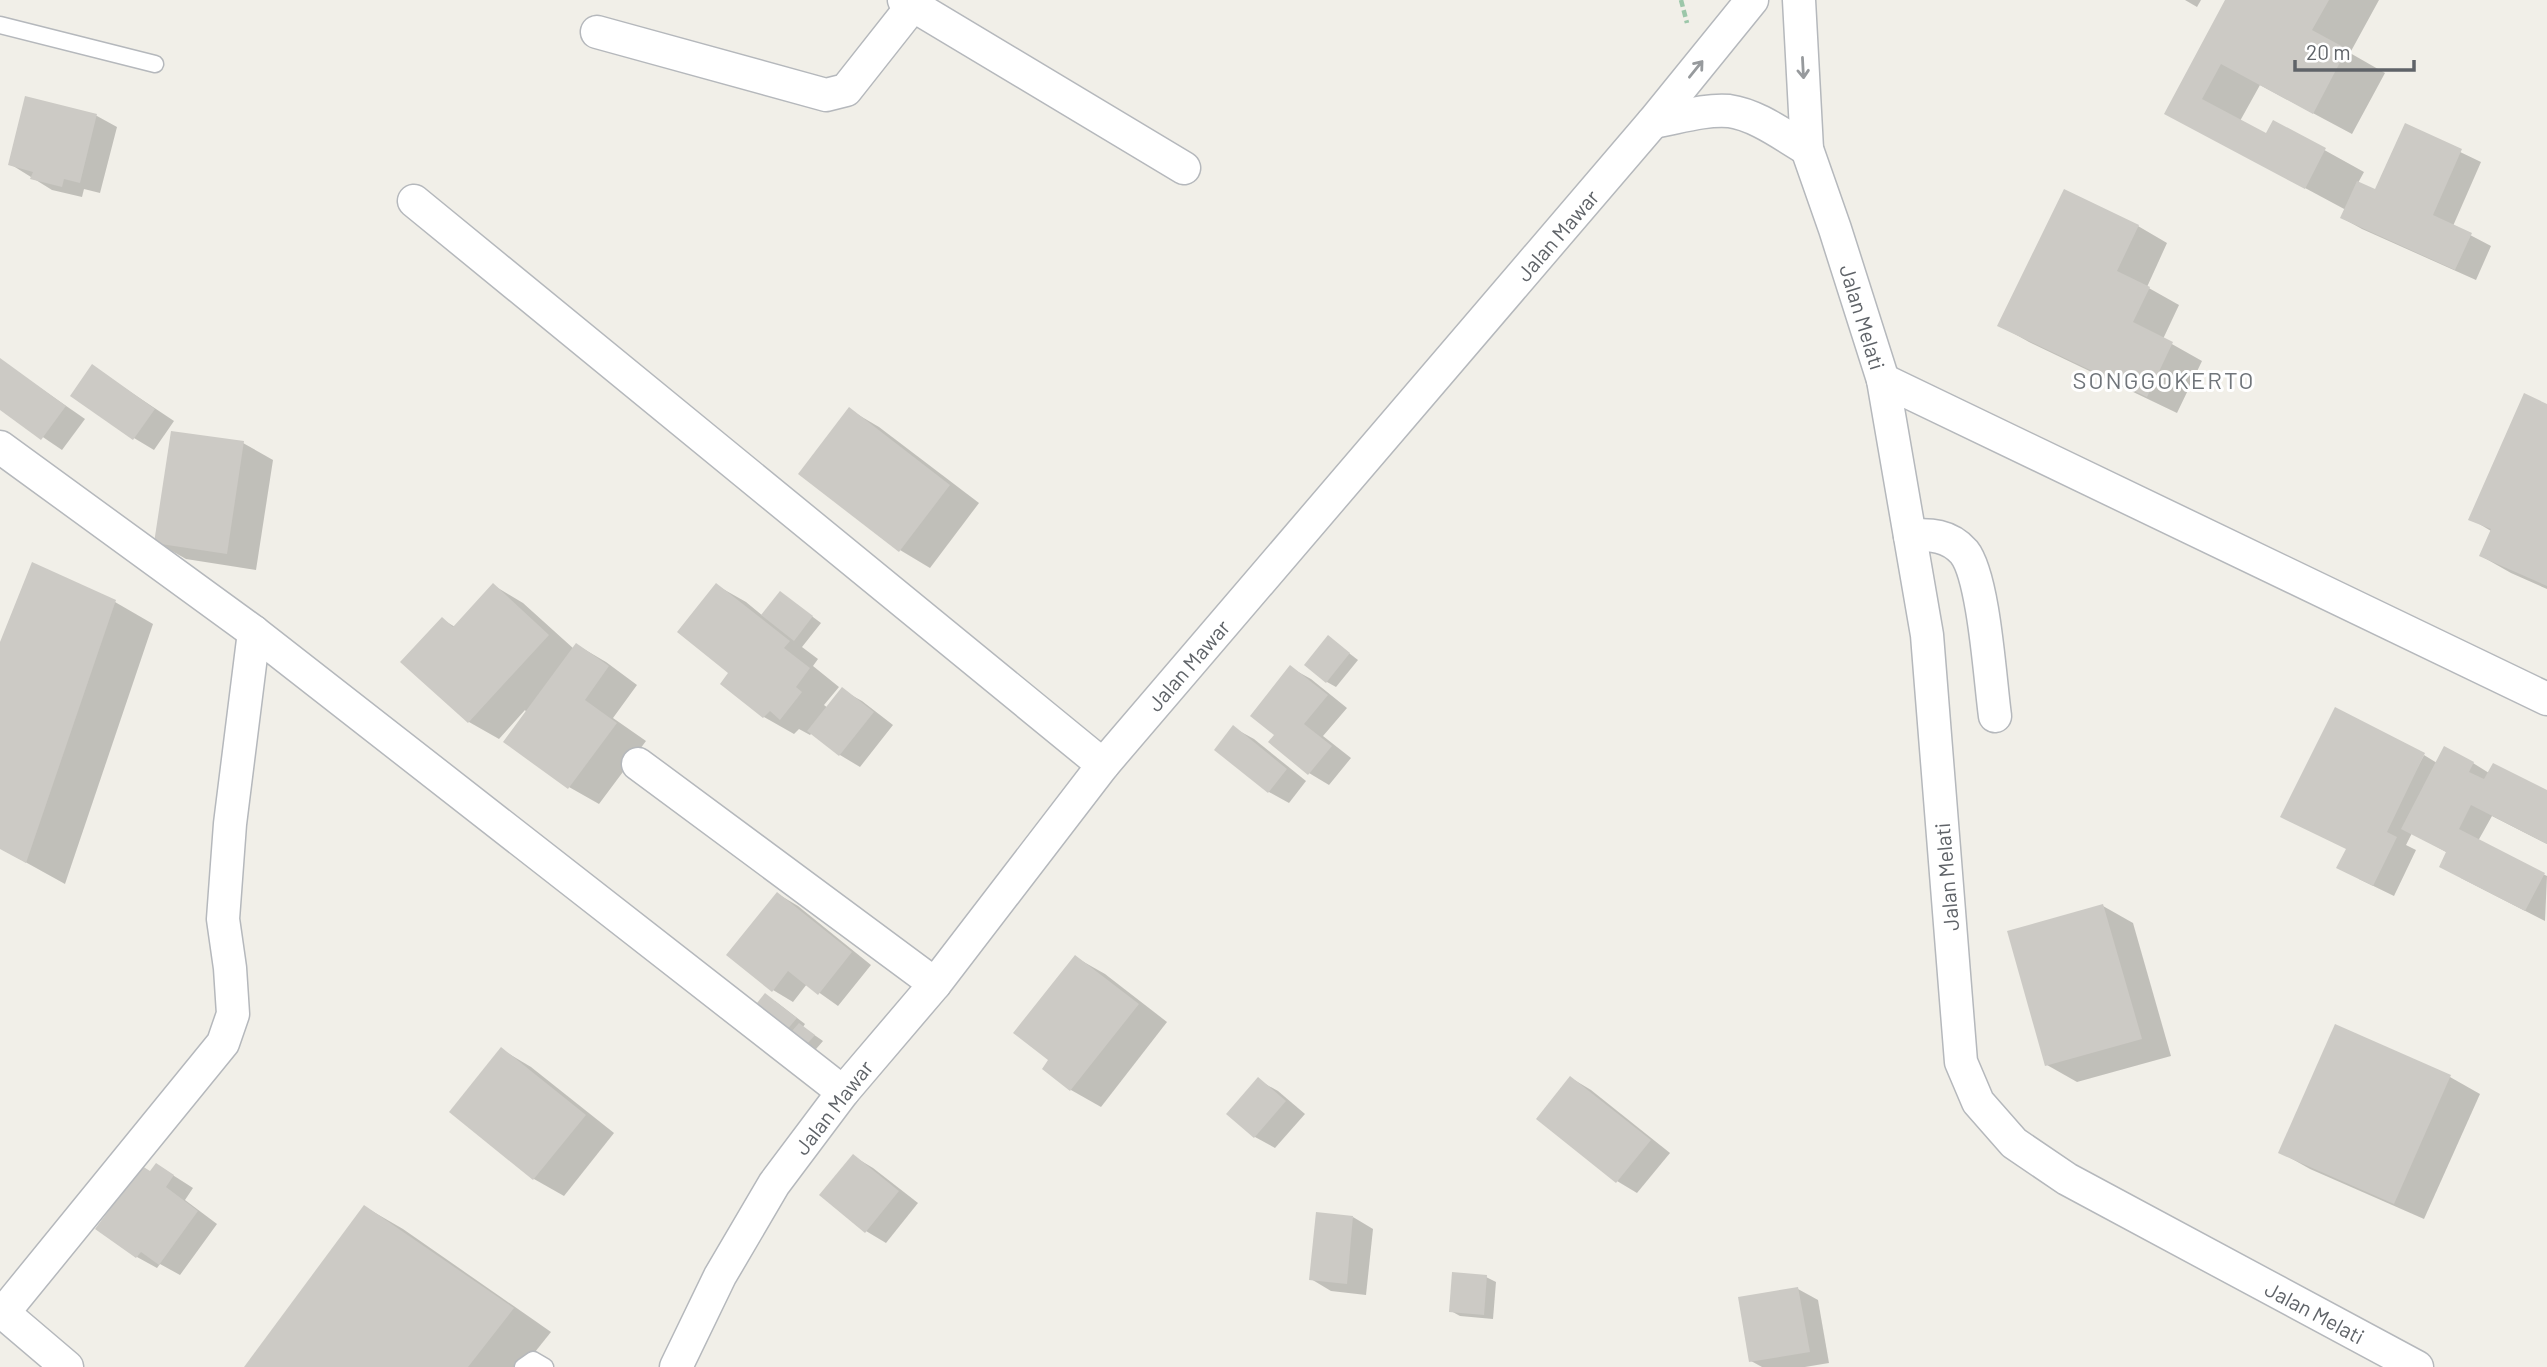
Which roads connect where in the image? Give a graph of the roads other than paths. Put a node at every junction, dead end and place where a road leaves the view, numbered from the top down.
1 (1752, 0) edge
2 (1799, 0) edge
3 (911, 2) edge
4 (0, 25) edge
5 (597, 32) dead end
6 (155, 64) dead end
7 (1653, 122) junction
8 (1807, 149) junction
9 (1184, 168) dead end
10 (414, 201) dead end
11 (1883, 380) junction
12 (0, 447) edge
13 (1910, 536) junction
14 (254, 632) junction
15 (2547, 699) edge
16 (1995, 716) dead end
17 (638, 764) dead end
18 (1103, 765) junction
19 (935, 984) junction
20 (843, 1092) junction
21 (1, 1313) edge
22 (67, 1367) edge
23 (523, 1367) edge
24 (545, 1367) edge
25 (676, 1367) edge
26 (2417, 1367) edge

7 -> 1 street, Jalan Mawar
2 -> 8 street, Jalan Melati
3 - 5 street
3 - 9 street
4 - 6 lane
7 - 8 street
7 - 18 street, Jalan Mawar
8 - 11 street, Jalan Melati
10 - 18 street
11 - 13 street, Jalan Melati
11 - 15 street
12 - 14 street
13 - 16 street
13 - 26 street, Jalan Melati
14 - 20 street
14 - 21 street
17 - 19 street
18 - 19 street, Jalan Mawar
19 - 20 street, Jalan Mawar
20 - 25 street, Jalan Mawar
21 - 22 street
23 - 24 lane

